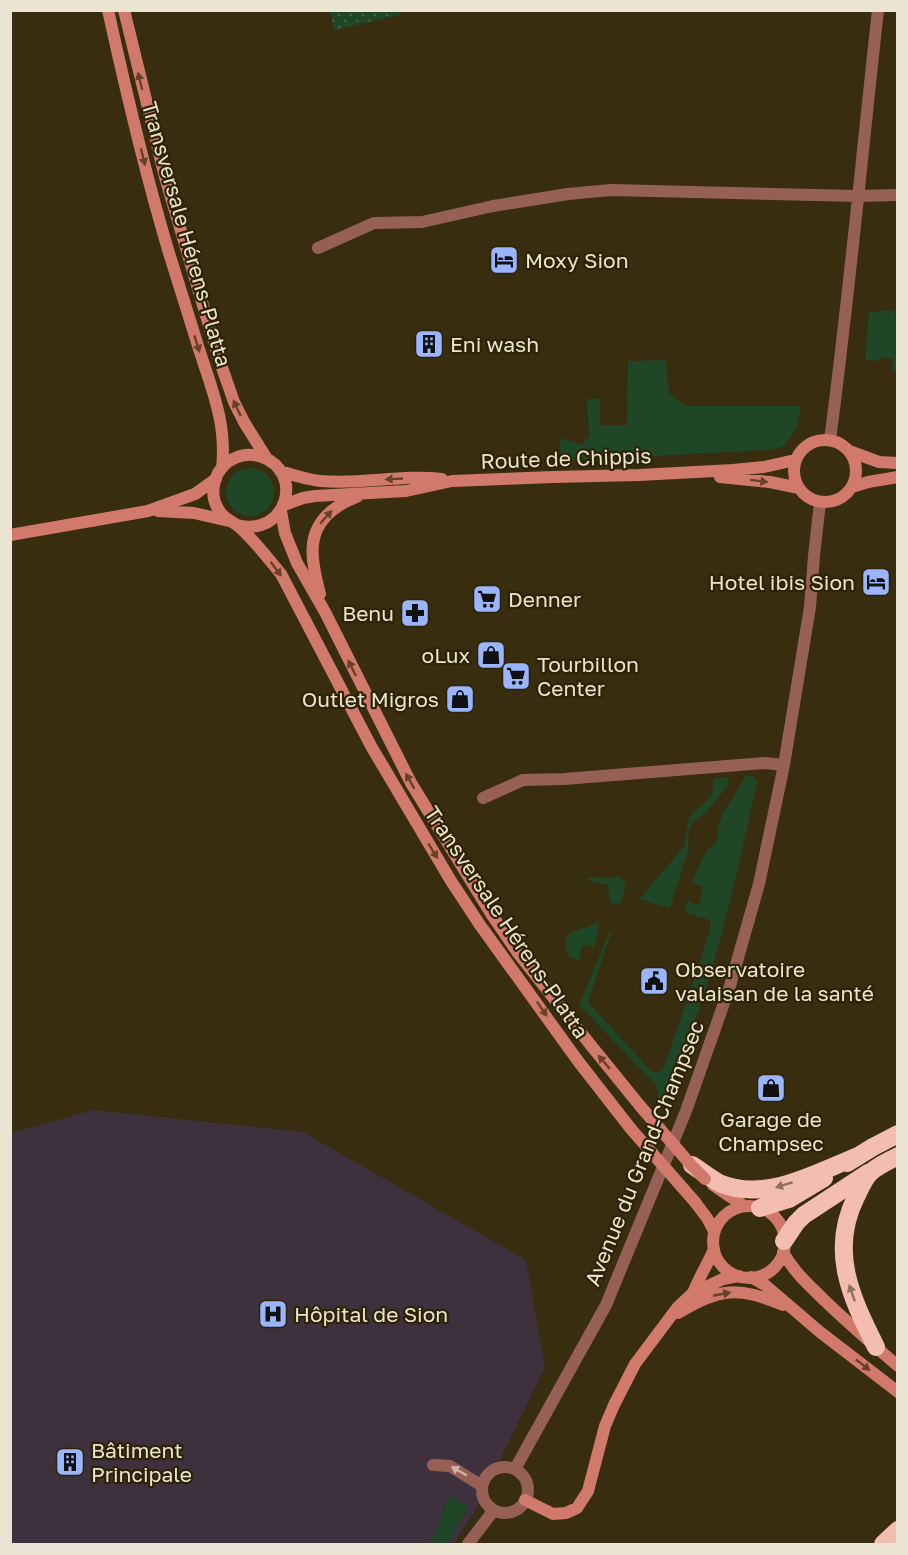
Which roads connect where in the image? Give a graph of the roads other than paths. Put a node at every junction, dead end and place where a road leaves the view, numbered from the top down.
1 (108, 10) edge
2 (124, 10) edge
3 (878, 10) edge
4 (897, 195) edge
5 (857, 196) junction
6 (318, 248) dead end
7 (830, 440) junction
8 (849, 451) junction
9 (267, 459) junction
10 (795, 460) junction
11 (897, 462) edge
12 (280, 471) junction
13 (219, 474) junction
14 (680, 474) junction
15 (897, 477) edge
16 (452, 481) junction
17 (852, 487) junction
18 (799, 488) junction
19 (361, 494) junction
20 (820, 502) junction
21 (282, 508) junction
22 (148, 511) junction
23 (234, 523) junction
24 (10, 535) edge
25 (325, 612) junction
26 (784, 765) junction
27 (483, 798) dead end
28 (897, 1134) edge
29 (858, 1156) junction
30 (897, 1156) edge
31 (691, 1165) joint
32 (871, 1172) junction
33 (706, 1177) junction
34 (752, 1207) junction
35 (714, 1231) junction
36 (784, 1247) junction
37 (714, 1249) junction
38 (745, 1276) junction
39 (693, 1293) junction
40 (796, 1311) junction
41 (669, 1318) junction
42 (876, 1347) junction
43 (897, 1366) edge
44 (897, 1392) edge
45 (433, 1465) dead end
46 (515, 1469) junction
47 (482, 1486) junction
48 (525, 1500) junction
49 (494, 1510) junction
50 (897, 1530) edge
51 (468, 1545) edge
52 (883, 1545) edge

1 -> 13 main road, Transversale Hérens-Platta
9 -> 2 main road, Transversale Hérens-Platta
3 - 5 street
4 - 5 street
5 - 6 street
5 - 7 street
7 - 8 main road
7 - 10 main road
8 - 11 main road
8 - 17 main road
9 - 12 main road
9 - 13 main road
10 - 14 main road, Route de Chippis
10 - 18 main road
16 -> 12 main road, Route de Chippis
12 - 21 main road
13 - 22 main road
13 - 23 main road
14 - 16 main road, Route de Chippis
14 -> 18 main road, Route de Chippis
15 - 17 main road
16 - 19 main road, Route de Chippis
17 - 20 main road
18 - 20 main road
19 - 21 main road, Route de Chippis
25 -> 19 main road
20 - 26 street, Avenue du Grand-Champsec
21 - 23 main road
21 - 25 main road, Transversale Hérens-Platta
22 - 23 main road
22 - 24 main road
23 -> 35 main road, Transversale Hérens-Platta, bridge
31 -> 25 main road, Transversale Hérens-Platta, bridge
26 - 27 street
26 - 46 street, Avenue du Grand-Champsec
28 - 29 highway
29 -> 33 highway
29 - 34 highway
30 - 32 highway
31 - 33 highway, bridge
32 - 36 highway
42 -> 32 highway
33 - 34 main road
34 - 35 main road
34 - 36 main road
35 - 37 main road
36 - 38 main road
36 - 42 main road
37 - 38 main road
37 - 39 main road
38 - 39 main road
38 - 40 main road
39 - 41 main road
41 -> 40 main road
40 -> 44 main road
41 - 48 main road
42 - 43 main road
47 -> 45 street
46 - 47 street
46 - 48 street
47 - 49 street
48 - 49 street
49 - 51 street
50 - 52 highway

